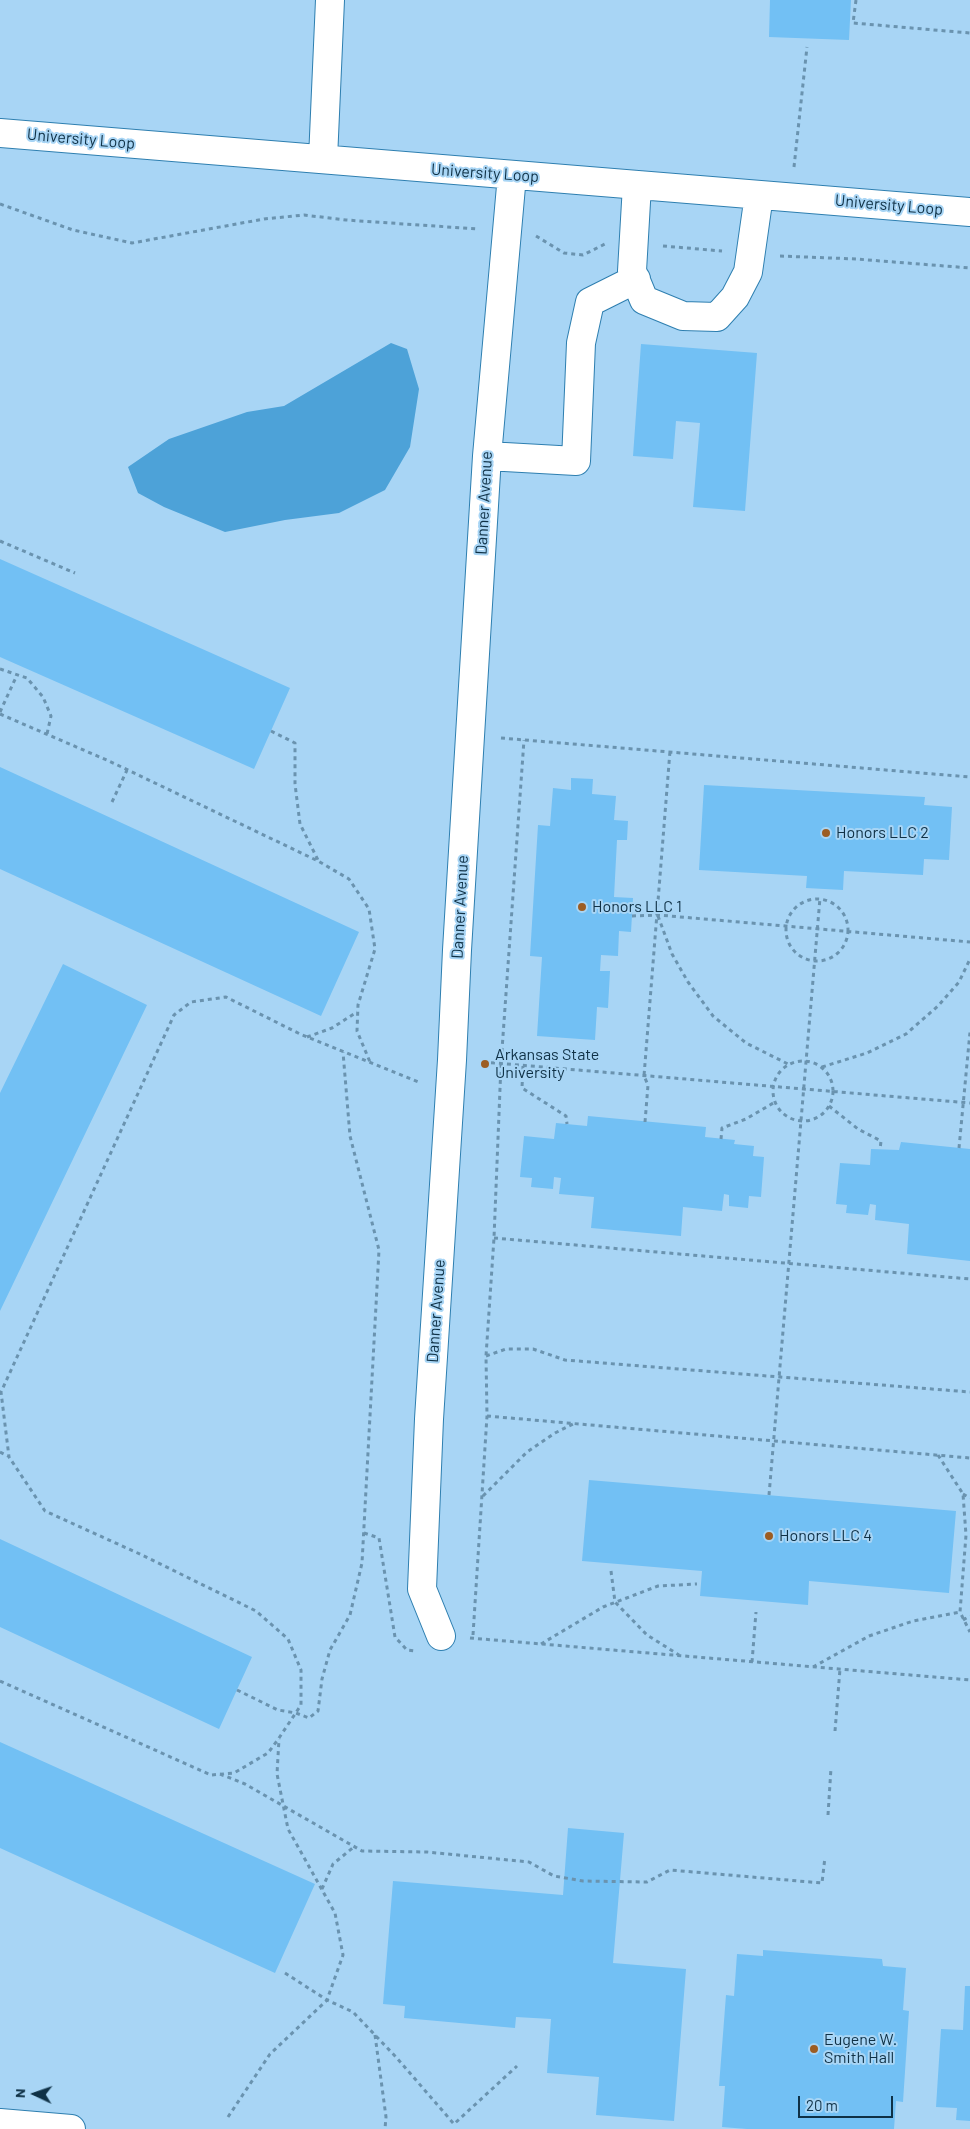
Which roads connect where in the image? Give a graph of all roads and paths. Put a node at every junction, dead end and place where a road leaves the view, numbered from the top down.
1 (330, 0) edge
2 (856, 0) edge
3 (970, 33) edge
4 (807, 47) dead end
5 (0, 133) edge
6 (323, 159) junction
7 (794, 168) dead end
8 (512, 175) junction
9 (637, 185) junction
10 (758, 195) junction
11 (0, 204) edge
12 (970, 212) edge
13 (507, 231) junction
14 (634, 244) junction
15 (750, 254) junction
16 (970, 268) edge
17 (636, 279) junction
18 (487, 456) junction
19 (0, 541) edge
20 (75, 573) dead end
21 (0, 669) edge
22 (17, 674) junction
23 (0, 713) edge
24 (271, 732) dead end
25 (46, 734) junction
26 (470, 736) junction
27 (524, 740) junction
28 (670, 751) junction
29 (127, 770) junction
30 (970, 777) edge
31 (112, 802) dead end
32 (318, 861) junction
33 (820, 898) junction
34 (632, 916) dead end
35 (658, 916) junction
36 (785, 926) junction
37 (817, 929) junction
38 (848, 932) junction
39 (970, 942) edge
40 (970, 959) edge
41 (814, 961) junction
42 (358, 1012) junction
43 (970, 1032) edge
44 (306, 1037) junction
45 (343, 1052) junction
46 (452, 1060) junction
47 (806, 1060) junction
48 (370, 1062) junction
49 (501, 1064) junction
50 (788, 1064) junction
51 (523, 1066) junction
52 (822, 1068) junction
53 (644, 1076) junction
54 (773, 1086) junction
55 (803, 1089) junction
56 (834, 1091) junction
57 (450, 1094) junction
58 (775, 1102) junction
59 (964, 1102) junction
60 (970, 1103) edge
61 (829, 1106) junction
62 (645, 1122) dead end
63 (801, 1122) junction
64 (567, 1124) dead end
65 (721, 1139) dead end
66 (959, 1148) dead end
67 (880, 1150) dead end
68 (494, 1238) junction
69 (789, 1263) junction
70 (970, 1279) edge
71 (486, 1356) junction
72 (779, 1378) junction
73 (970, 1392) edge
74 (1, 1393) edge
75 (487, 1416) junction
76 (573, 1424) junction
77 (774, 1441) junction
78 (0, 1452) edge
79 (938, 1455) junction
80 (9, 1457) junction
81 (970, 1458) edge
82 (963, 1494) junction
83 (769, 1495) dead end
84 (483, 1497) junction
85 (970, 1498) edge
86 (610, 1571) dead end
87 (697, 1584) dead end
88 (615, 1602) junction
89 (756, 1612) dead end
90 (960, 1612) junction
91 (970, 1616) edge
92 (963, 1620) junction
93 (970, 1632) edge
94 (441, 1636) joint
95 (473, 1638) junction
96 (540, 1644) junction
97 (680, 1656) junction
98 (752, 1662) junction
99 (812, 1667) junction
100 (840, 1669) junction
101 (970, 1680) edge
102 (0, 1681) edge
103 (237, 1690) dead end
104 (296, 1713) junction
105 (835, 1731) dead end
106 (279, 1738) junction
107 (832, 1768) dead end
108 (220, 1774) junction
109 (284, 1806) junction
110 (828, 1815) dead end
111 (355, 1846) junction
112 (825, 1857) dead end
113 (322, 1889) junction
114 (286, 1973) dead end
115 (326, 2000) junction
116 (375, 2035) junction
117 (517, 2066) dead end
118 (228, 2117) dead end
119 (0, 2123) edge
120 (71, 2129) edge
121 (385, 2129) edge

1 - 6 street
2 - 3 path
4 - 7 path
5 - 6 street, University Loop
6 - 8 street, University Loop
8 - 9 street, University Loop
8 - 13 street, Danner Avenue
9 - 10 street, University Loop
9 - 14 street
10 - 12 street, University Loop
10 - 15 street
11 - 13 path
13 - 14 path
13 - 18 street, Danner Avenue
14 - 15 path
14 - 17 street
15 - 16 path
15 - 17 street
17 - 18 street
18 - 26 street, Danner Avenue
19 - 20 path
21 - 22 path
22 - 23 path
22 - 25 path
23 - 25 path
24 - 32 path
25 - 29 path
26 - 27 path
26 - 46 street, Danner Avenue
27 - 28 path
27 - 49 path
28 - 30 path
28 - 35 path
29 - 31 path
29 - 32 path
32 - 42 path
33 - 36 path
33 - 37 path
33 - 38 path
34 - 35 path
35 - 36 path
35 - 50 path
35 - 53 path
36 - 37 path
36 - 41 path
37 - 38 path
37 - 41 path
38 - 39 path
38 - 41 path
40 - 52 path
41 - 47 path
42 - 44 path
42 - 48 path
43 - 59 path
44 - 45 path
44 - 74 path
45 - 48 path
45 - 104 path
46 - 49 path
46 - 57 street, Danner Avenue
47 - 50 path
47 - 52 path
47 - 55 path
48 - 57 path
49 - 51 path
49 - 68 path
50 - 54 path
51 - 53 path
51 - 64 path
52 - 56 path
53 - 54 path
53 - 62 path
54 - 55 path
54 - 58 path
55 - 56 path
55 - 63 path
56 - 59 path
56 - 61 path
57 - 94 street, Danner Avenue
58 - 63 path
58 - 65 path
59 - 60 path
59 - 66 path
61 - 63 path
61 - 67 path
63 - 69 path
68 - 69 path
68 - 71 path
69 - 70 path
69 - 72 path
71 - 72 path
71 - 75 path
72 - 73 path
72 - 77 path
74 - 80 path
75 - 76 path
75 - 84 path
76 - 77 path
76 - 84 path
77 - 79 path
77 - 83 path
78 - 80 path
79 - 81 path
79 - 82 path
80 - 104 path
82 - 85 path
82 - 90 path
84 - 95 path
86 - 88 path
87 - 88 path
88 - 96 path
88 - 97 path
89 - 98 path
90 - 92 path
90 - 99 path
91 - 92 path
92 - 93 path
94 - 95 path
95 - 96 path
96 - 97 path
97 - 98 path
98 - 99 path
99 - 100 path
100 - 101 path
100 - 105 path
102 - 108 path
103 - 104 path
104 - 106 path
106 - 108 path
106 - 109 path
107 - 110 path
108 - 109 path
109 - 111 path
109 - 113 path
111 - 112 path
111 - 113 path
113 - 115 path
114 - 115 path
115 - 116 path
115 - 118 path
116 - 117 path
116 - 121 path
119 - 120 street

